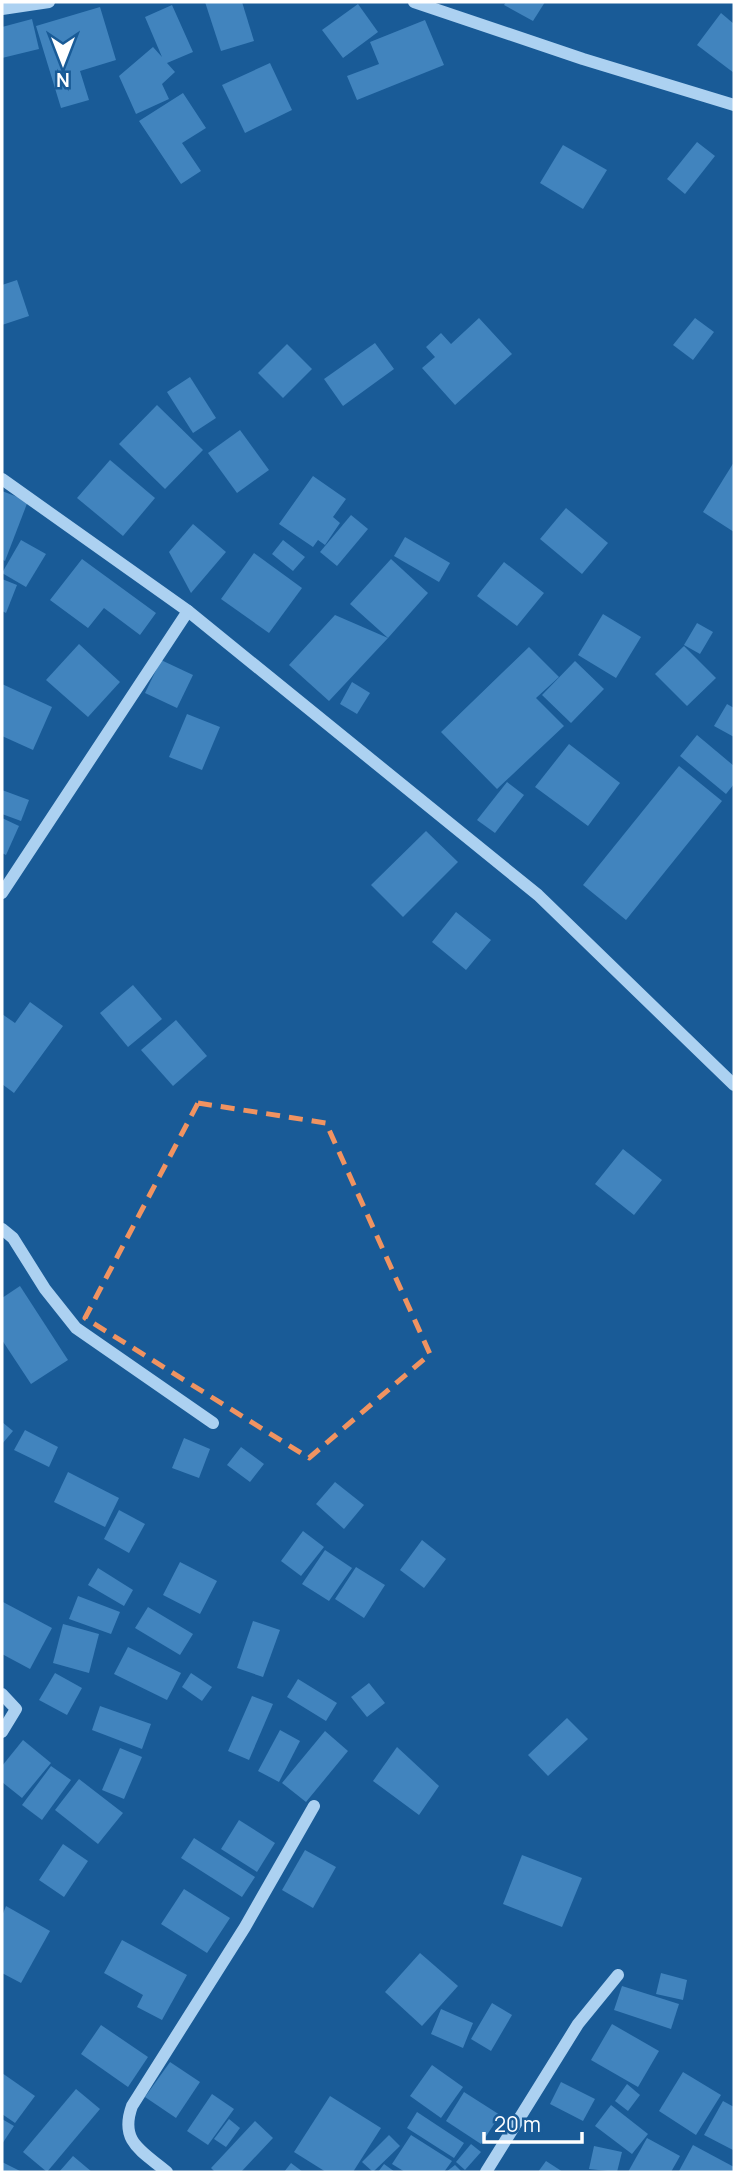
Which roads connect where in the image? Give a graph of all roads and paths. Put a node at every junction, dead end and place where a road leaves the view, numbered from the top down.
1 (49, 2) edge
2 (414, 2) edge
3 (2, 9) edge
4 (734, 105) edge
5 (2, 479) edge
6 (188, 611) junction
7 (2, 893) edge
8 (734, 1085) edge
9 (2, 1229) edge
10 (213, 1423) dead end
11 (2, 1694) edge
12 (2, 1732) edge
13 (314, 1806) dead end
14 (618, 1975) dead end
15 (167, 2172) edge
16 (486, 2172) edge

1 - 3 street
2 - 4 street
5 - 6 street
6 - 7 street
6 - 8 street
9 - 10 street
11 - 12 street
13 - 15 street
14 - 16 street

